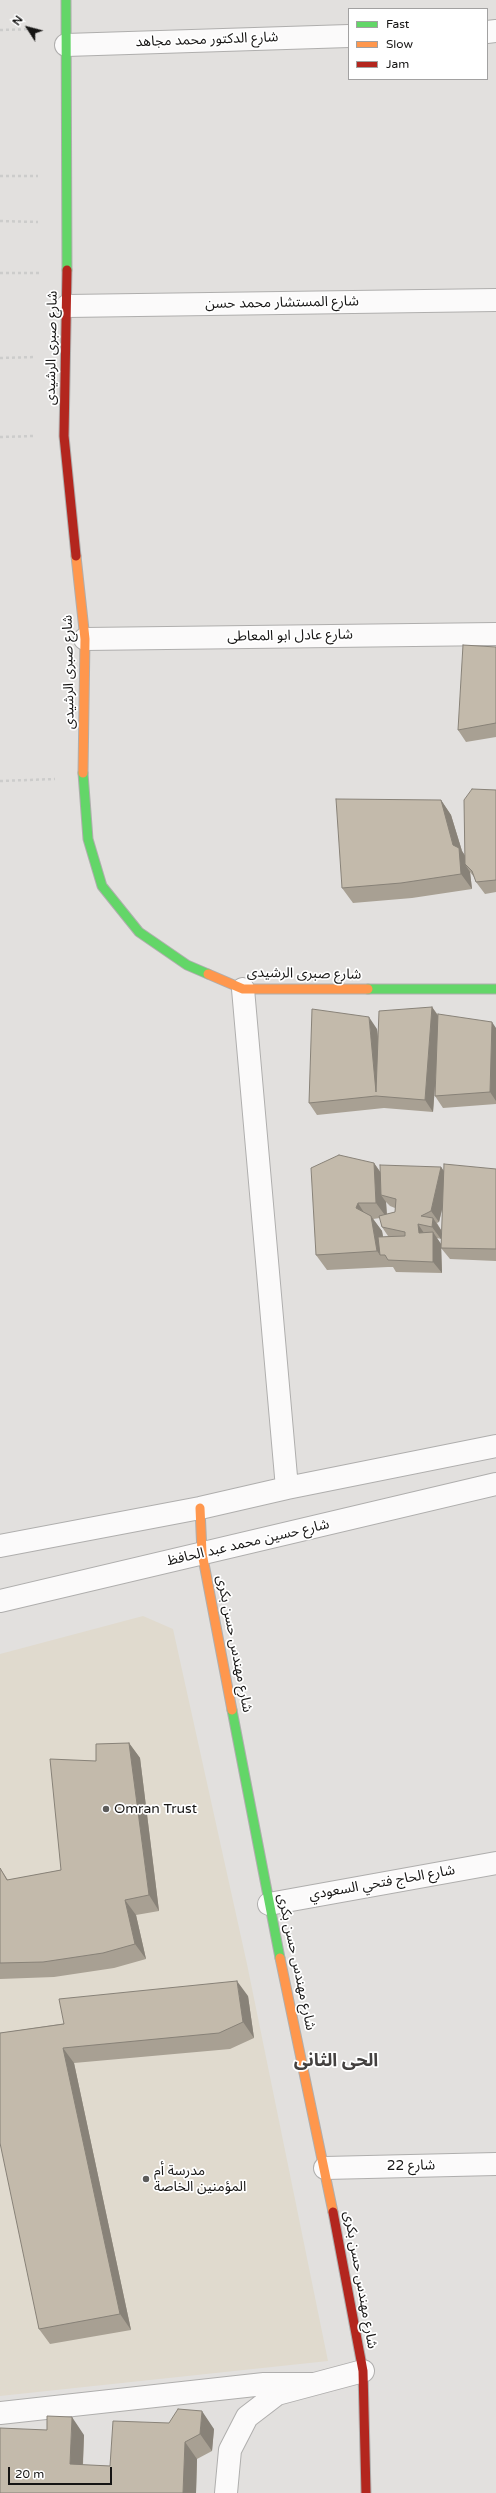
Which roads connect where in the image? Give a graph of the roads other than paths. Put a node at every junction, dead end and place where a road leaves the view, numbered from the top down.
1 (66, 0) edge
2 (348, 36) edge
3 (66, 37) junction
4 (496, 300) edge
5 (67, 306) junction
6 (496, 634) edge
7 (85, 639) junction
8 (243, 989) junction
9 (496, 989) edge
10 (496, 1446) edge
11 (496, 1484) edge
12 (287, 1488) junction
13 (200, 1508) junction
14 (0, 1546) edge
15 (202, 1554) junction
16 (0, 1601) edge
17 (496, 1863) edge
18 (269, 1904) junction
19 (496, 2164) edge
20 (325, 2168) junction
21 (363, 2371) junction
22 (313, 2384) junction
23 (0, 2413) edge
24 (226, 2493) edge
25 (366, 2493) edge

1 - 3 street, شارع صبرى الرشيدى
2 - 3 street, شارع الدكتور محمد مجاهد
3 - 5 street, شارع صبرى الرشيدى
4 - 5 street, شارع المستشار محمد حسن
5 - 7 street, شارع صبرى الرشيدى
6 - 7 street, شارع عادل ابو المعاطى
7 - 8 street, شارع صبرى الرشيدى
8 - 9 street, شارع صبرى الرشيدى
8 - 12 street
10 - 12 street
11 - 15 street, شارع حسين محمد عبد الحافظ
12 - 13 street
13 - 14 street
13 - 15 street, شارع مهندس حسن بكرى
15 - 16 street, شارع حسين محمد عبد الحافظ
15 - 18 street, شارع مهندس حسن بكرى
17 - 18 street, شارع الحاج فتحي السعودي
18 - 20 street, شارع مهندس حسن بكرى
19 - 20 street, شارع 22
20 - 21 street, شارع مهندس حسن بكرى
21 - 22 street
21 - 25 street, شارع مهندس حسن بكرى
22 - 23 street
22 - 24 street

